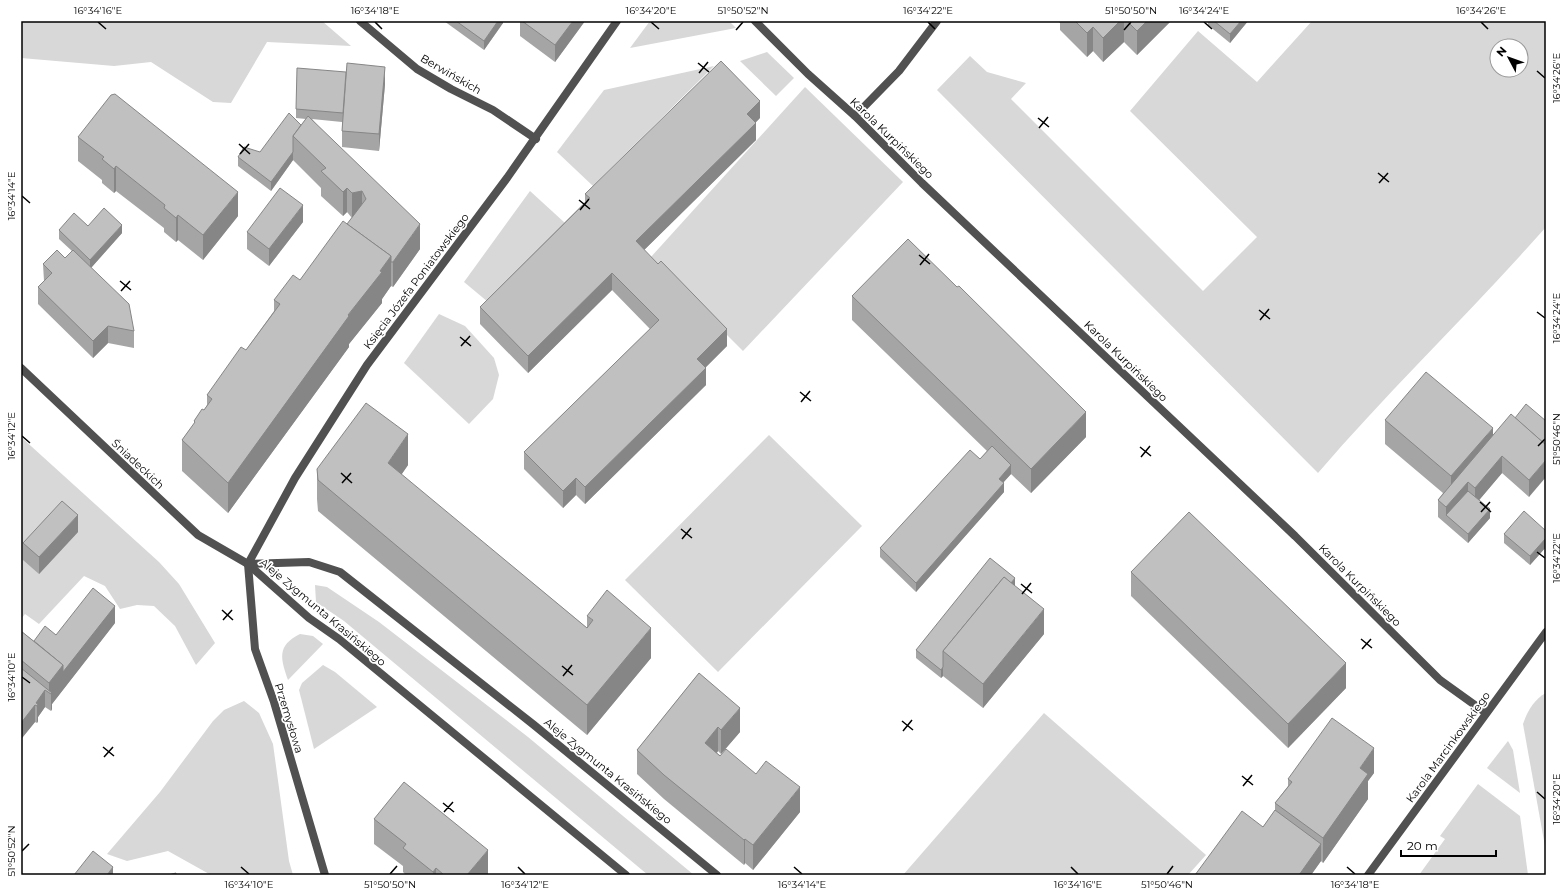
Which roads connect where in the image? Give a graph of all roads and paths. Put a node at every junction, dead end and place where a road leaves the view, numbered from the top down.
1 (360, 21) edge
2 (617, 21) edge
3 (755, 21) edge
4 (937, 21) edge
5 (855, 116) junction
6 (536, 139) junction
7 (21, 368) edge
8 (248, 564) junction
9 (1546, 632) edge
10 (1486, 712) junction
11 (325, 875) edge
12 (626, 875) edge
13 (717, 875) edge
14 (1368, 875) edge

1 - 6 street, Berwińskich
2 - 6 street, Księcia Józefa Poniatowskiego
3 - 5 street, Karola Kurpińskiego
4 - 5 street
5 - 10 street, Karola Kurpińskiego
6 - 8 street, Księcia Józefa Poniatowskiego
7 - 8 street, Śniadeckich
8 - 11 street, Przemysłowa
8 - 12 street, Aleje Zygmunta Krasińskiego
8 - 13 street, Aleje Zygmunta Krasińskiego
9 - 10 street, Karola Marcinkowskiego
10 - 14 street, Karola Marcinkowskiego

